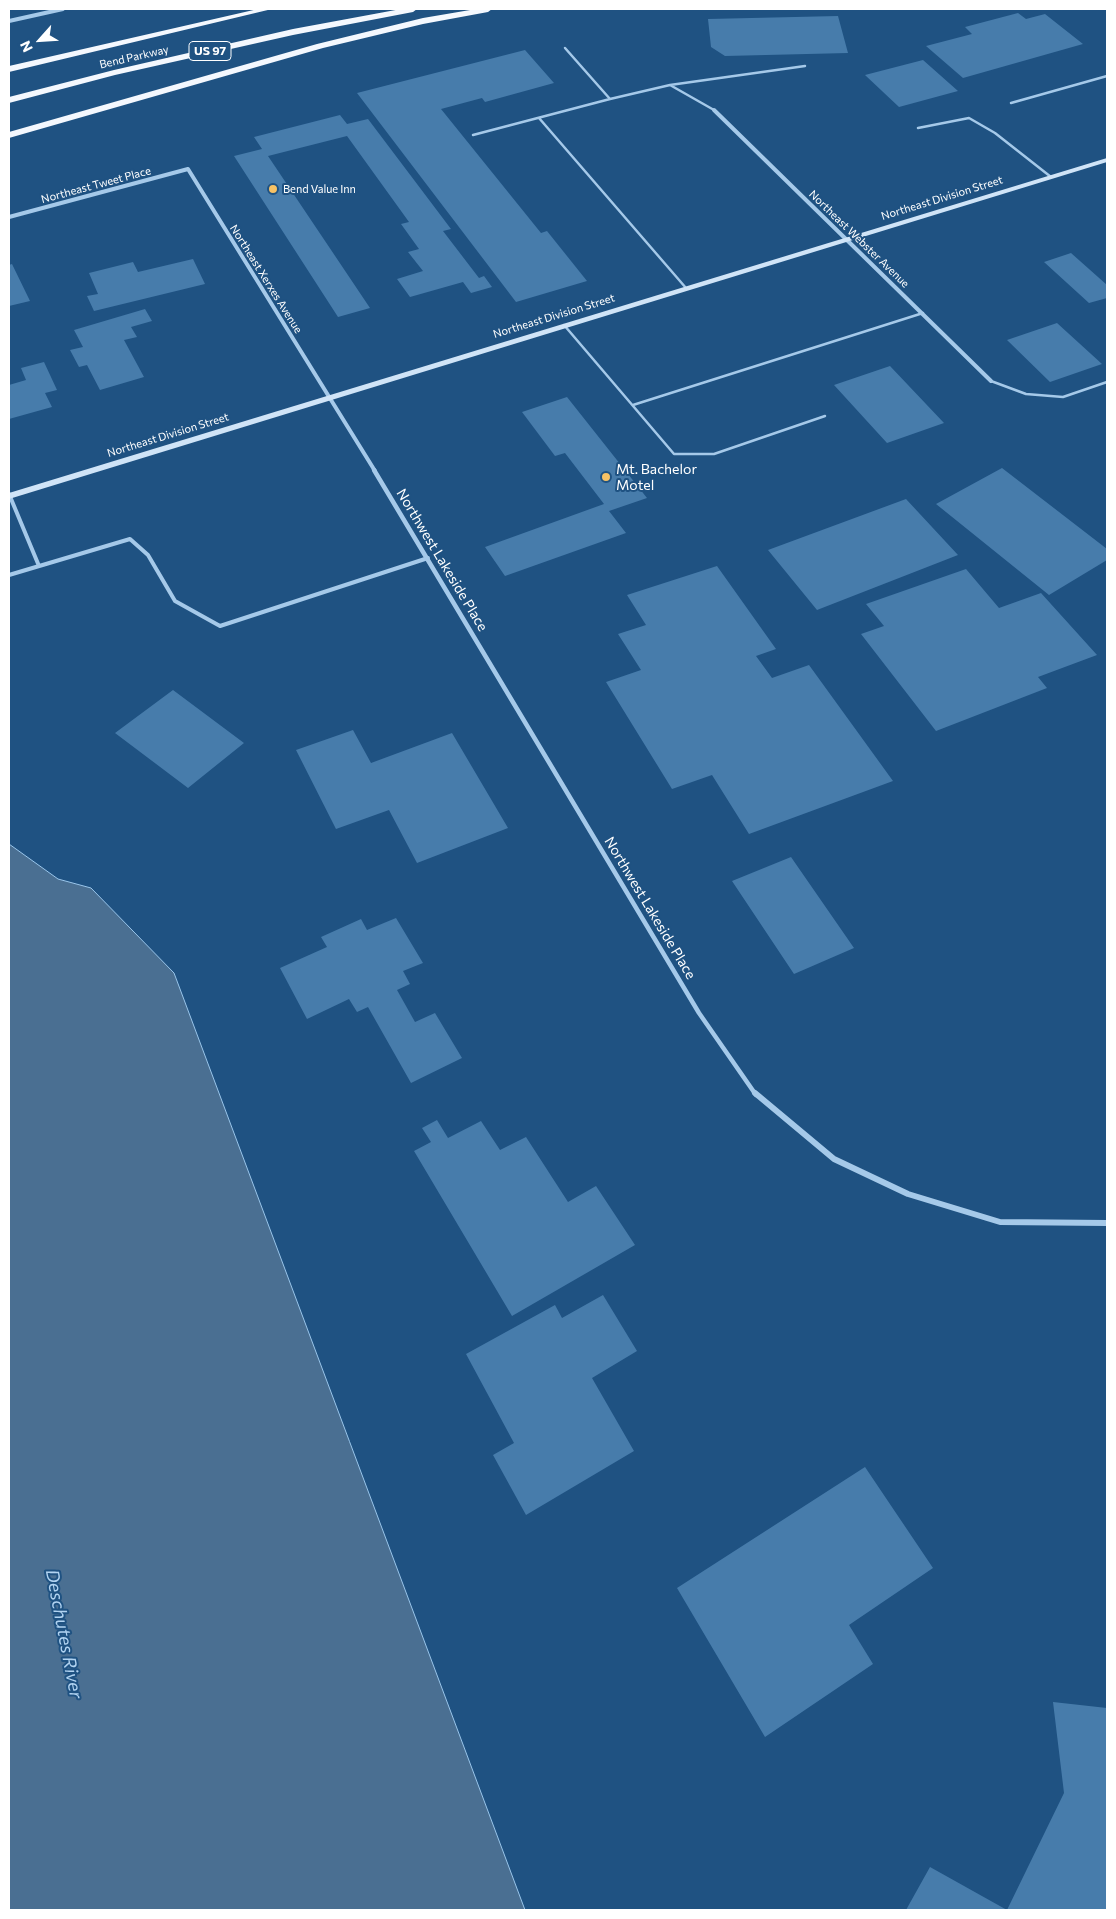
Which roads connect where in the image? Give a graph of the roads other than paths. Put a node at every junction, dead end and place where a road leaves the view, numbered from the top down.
1 (63, 9) edge
2 (268, 9) edge
3 (413, 9) edge
4 (488, 9) edge
5 (9, 21) edge
6 (565, 48) dead end
7 (806, 66) dead end
8 (9, 69) edge
9 (1107, 76) edge
10 (670, 85) junction
11 (610, 99) junction
12 (9, 100) edge
13 (1011, 104) dead end
14 (714, 110) joint
15 (539, 118) junction
16 (918, 128) dead end
17 (9, 135) edge
18 (474, 135) dead end
19 (1107, 160) edge
20 (188, 169) joint
21 (1051, 177) junction
22 (9, 217) edge
23 (845, 239) junction
24 (686, 288) junction
25 (923, 313) junction
26 (564, 325) junction
27 (991, 381) joint
28 (1107, 382) edge
29 (330, 398) junction
30 (632, 405) junction
31 (825, 416) dead end
32 (9, 495) edge
33 (428, 558) junction
34 (39, 566) junction
35 (9, 574) edge
36 (1107, 1223) edge

1 - 5 street
2 - 8 highway, Bend Parkway / US 97
3 - 12 highway, Bend Parkway / US 97
4 - 17 highway
6 - 11 lane
7 - 10 lane
9 - 13 lane
10 - 11 lane
10 - 14 lane
11 - 15 lane
14 - 23 street, Northeast Webster Avenue
15 - 18 lane
15 - 24 lane
16 - 21 lane
19 - 21 main road, Northeast Division Street
20 - 22 street, Northeast Tweet Place
20 - 29 street, Northeast Xerxes Avenue
21 - 23 main road, Northeast Division Street
23 - 24 main road, Northeast Division Street
23 - 25 street, Northeast Webster Avenue
24 - 26 main road, Northeast Division Street
25 - 27 street, Northeast Webster Avenue
25 - 30 lane
26 - 29 main road, Northeast Division Street
26 - 30 lane
27 - 28 lane
29 - 32 main road, Northeast Division Street
29 - 33 street, Northwest Lakeside Place
30 - 31 lane
32 - 34 lane
33 - 34 lane
33 - 36 street, Northwest Lakeside Place
34 - 35 lane

